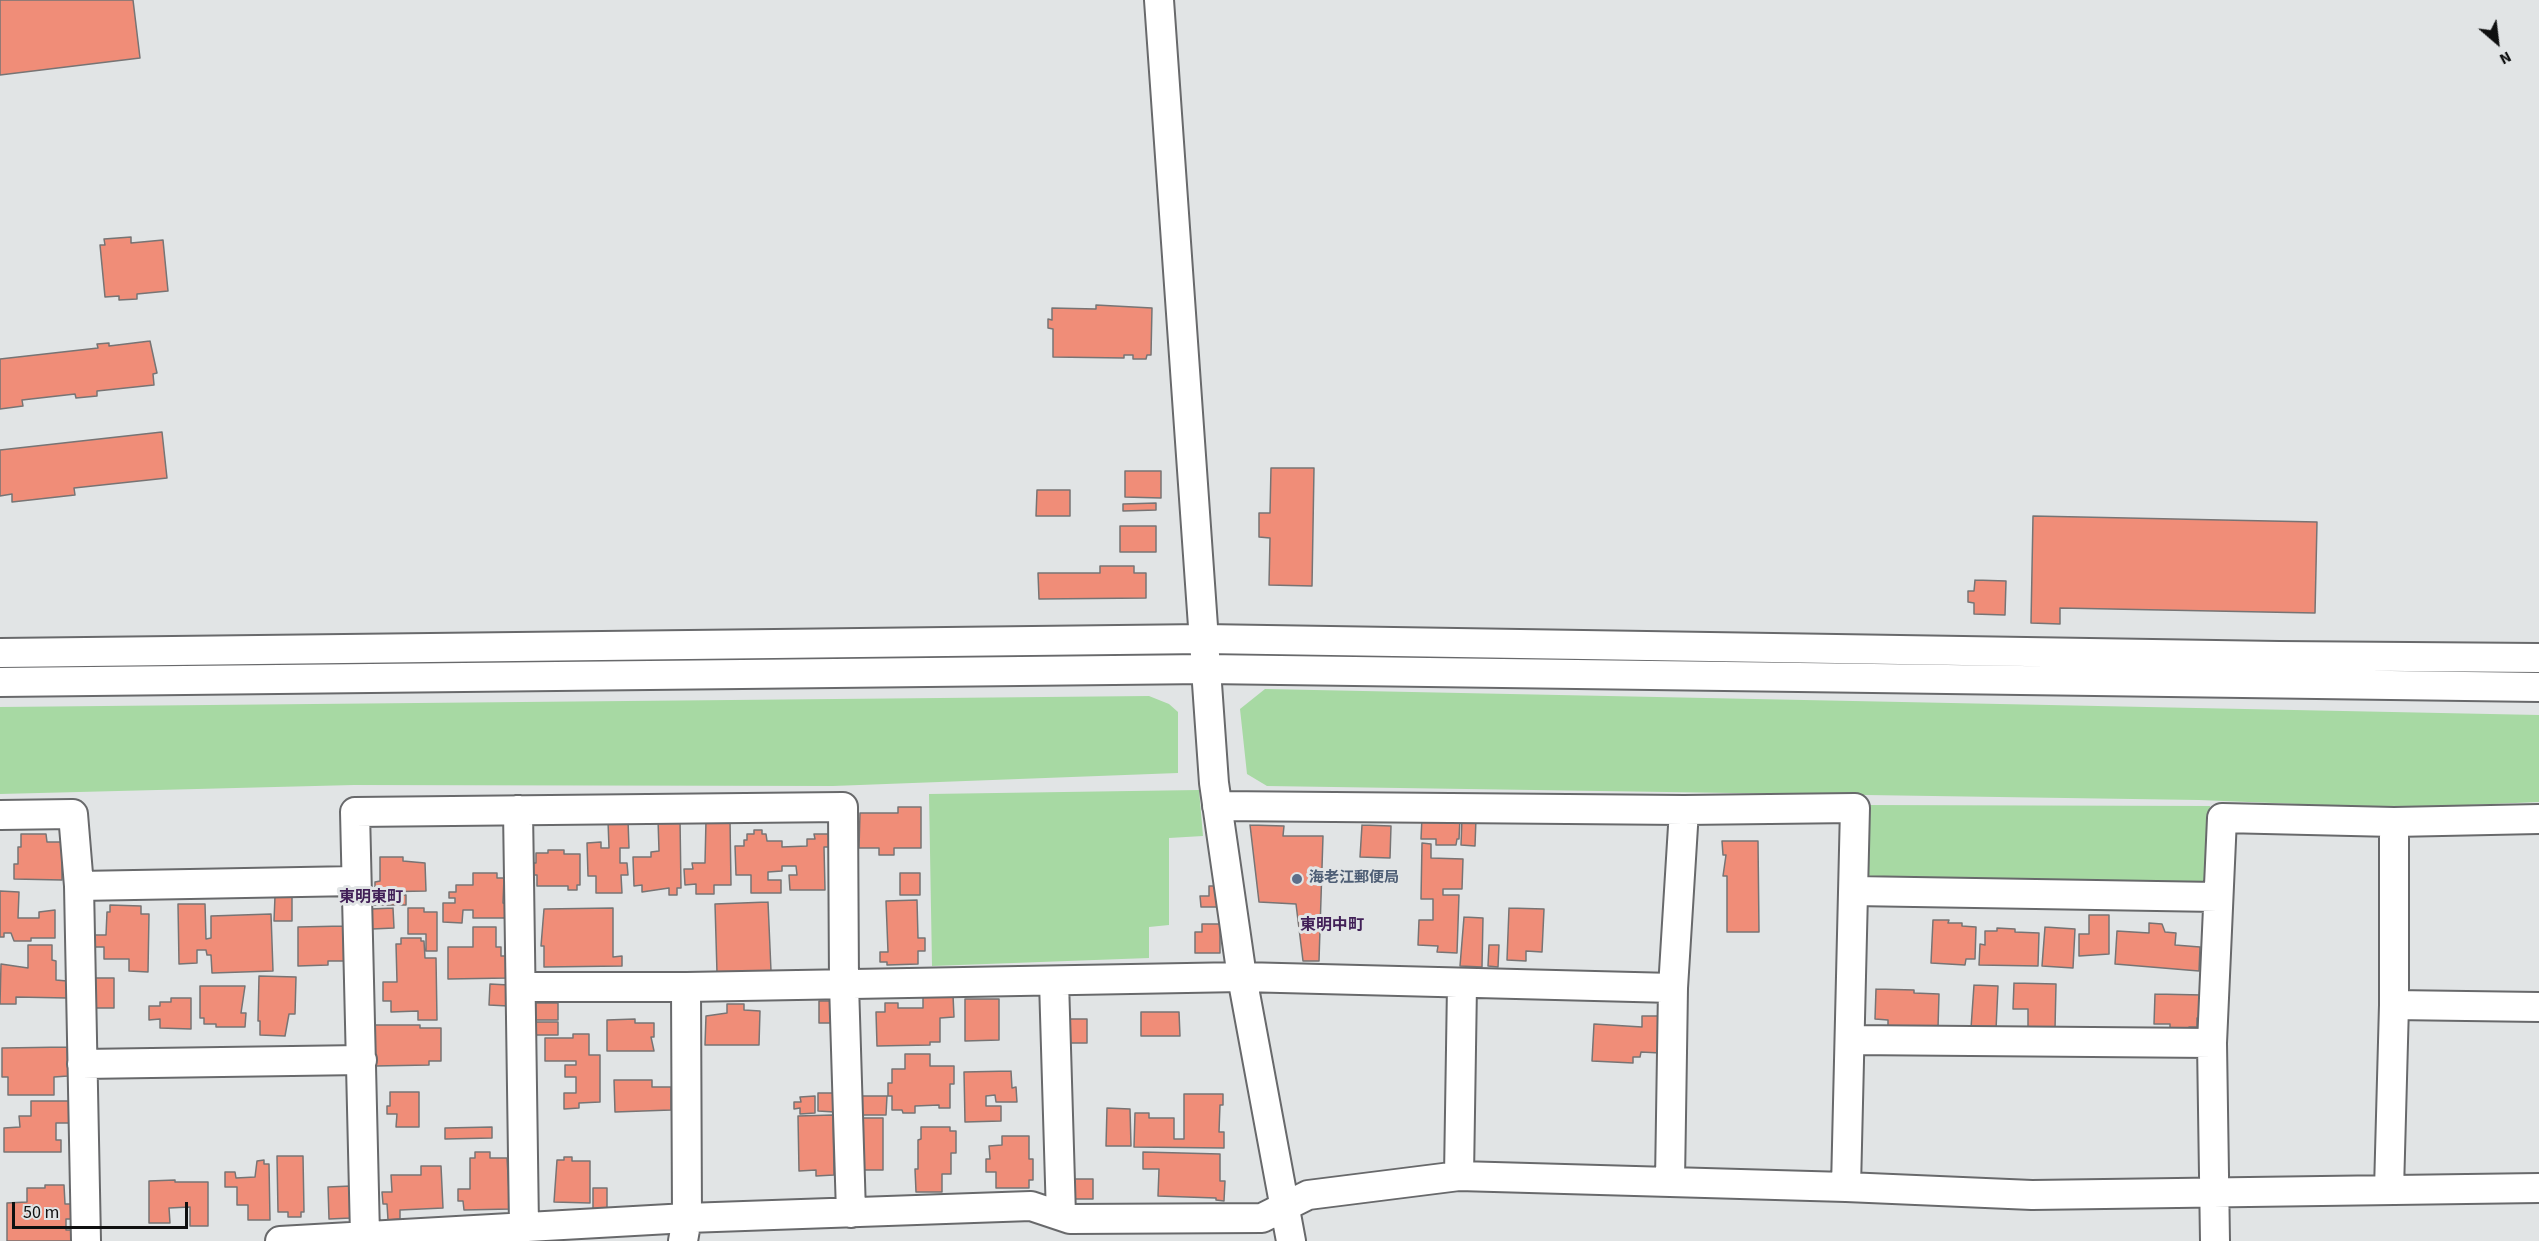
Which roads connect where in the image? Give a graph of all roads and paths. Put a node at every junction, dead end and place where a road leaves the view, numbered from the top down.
1 (1159, 0) edge
2 (1204, 639) junction
3 (0, 653) edge
4 (2539, 658) edge
5 (1206, 669) junction
6 (0, 682) edge
7 (2539, 687) edge
8 (1217, 806) junction
9 (518, 810) junction
10 (1684, 810) junction
11 (0, 815) edge
12 (2539, 819) edge
13 (2394, 822) junction
14 (356, 881) junction
15 (79, 886) junction
16 (1854, 891) junction
17 (2217, 897) junction
18 (1242, 977) junction
19 (1054, 981) junction
20 (844, 984) junction
21 (1462, 985) junction
22 (522, 987) junction
23 (686, 987) junction
24 (1673, 988) junction
25 (2394, 1005) junction
26 (2539, 1006) edge
27 (1851, 1040) junction
28 (2212, 1043) junction
29 (362, 1060) junction
30 (82, 1065) junction
31 (1459, 1176) junction
32 (1670, 1181) junction
33 (1846, 1187) junction
34 (2539, 1188) edge
35 (2388, 1190) junction
36 (1285, 1207) junction
37 (851, 1213) junction
38 (2214, 1214) edge
39 (1061, 1216) junction
40 (524, 1226) junction
41 (685, 1230) edge
42 (364, 1235) junction
43 (86, 1241) edge
44 (280, 1241) edge
45 (1291, 1241) edge

1 - 2 street
2 - 3 street
2 - 4 street
2 - 5 street
5 - 6 street
5 - 7 street
5 - 8 street
8 - 10 street
8 - 18 street
9 - 14 street
9 - 20 street
9 - 22 street
10 - 16 street
10 - 24 street
11 - 15 street
12 - 13 street
13 - 17 street
13 - 25 street
14 - 15 street
14 - 29 street
15 - 30 street
16 - 17 street
16 - 27 street
17 - 28 street
18 - 19 street
18 - 21 street
18 - 36 street
19 - 20 street
19 - 39 street
20 - 23 street
20 - 37 street
21 - 24 street
21 - 31 street
22 - 23 street
22 - 40 street
23 - 41 street
24 - 32 street
25 - 26 street
25 - 35 street
27 - 28 street
27 - 33 street
28 - 38 street
29 - 30 street
29 - 42 street
30 - 43 street
31 - 32 street
31 - 36 street
32 - 33 street
33 - 38 street
34 - 35 street
35 - 38 street
36 - 39 street
36 - 45 street
37 - 39 street
37 - 41 street
40 - 41 street
40 - 42 street
42 - 44 street

